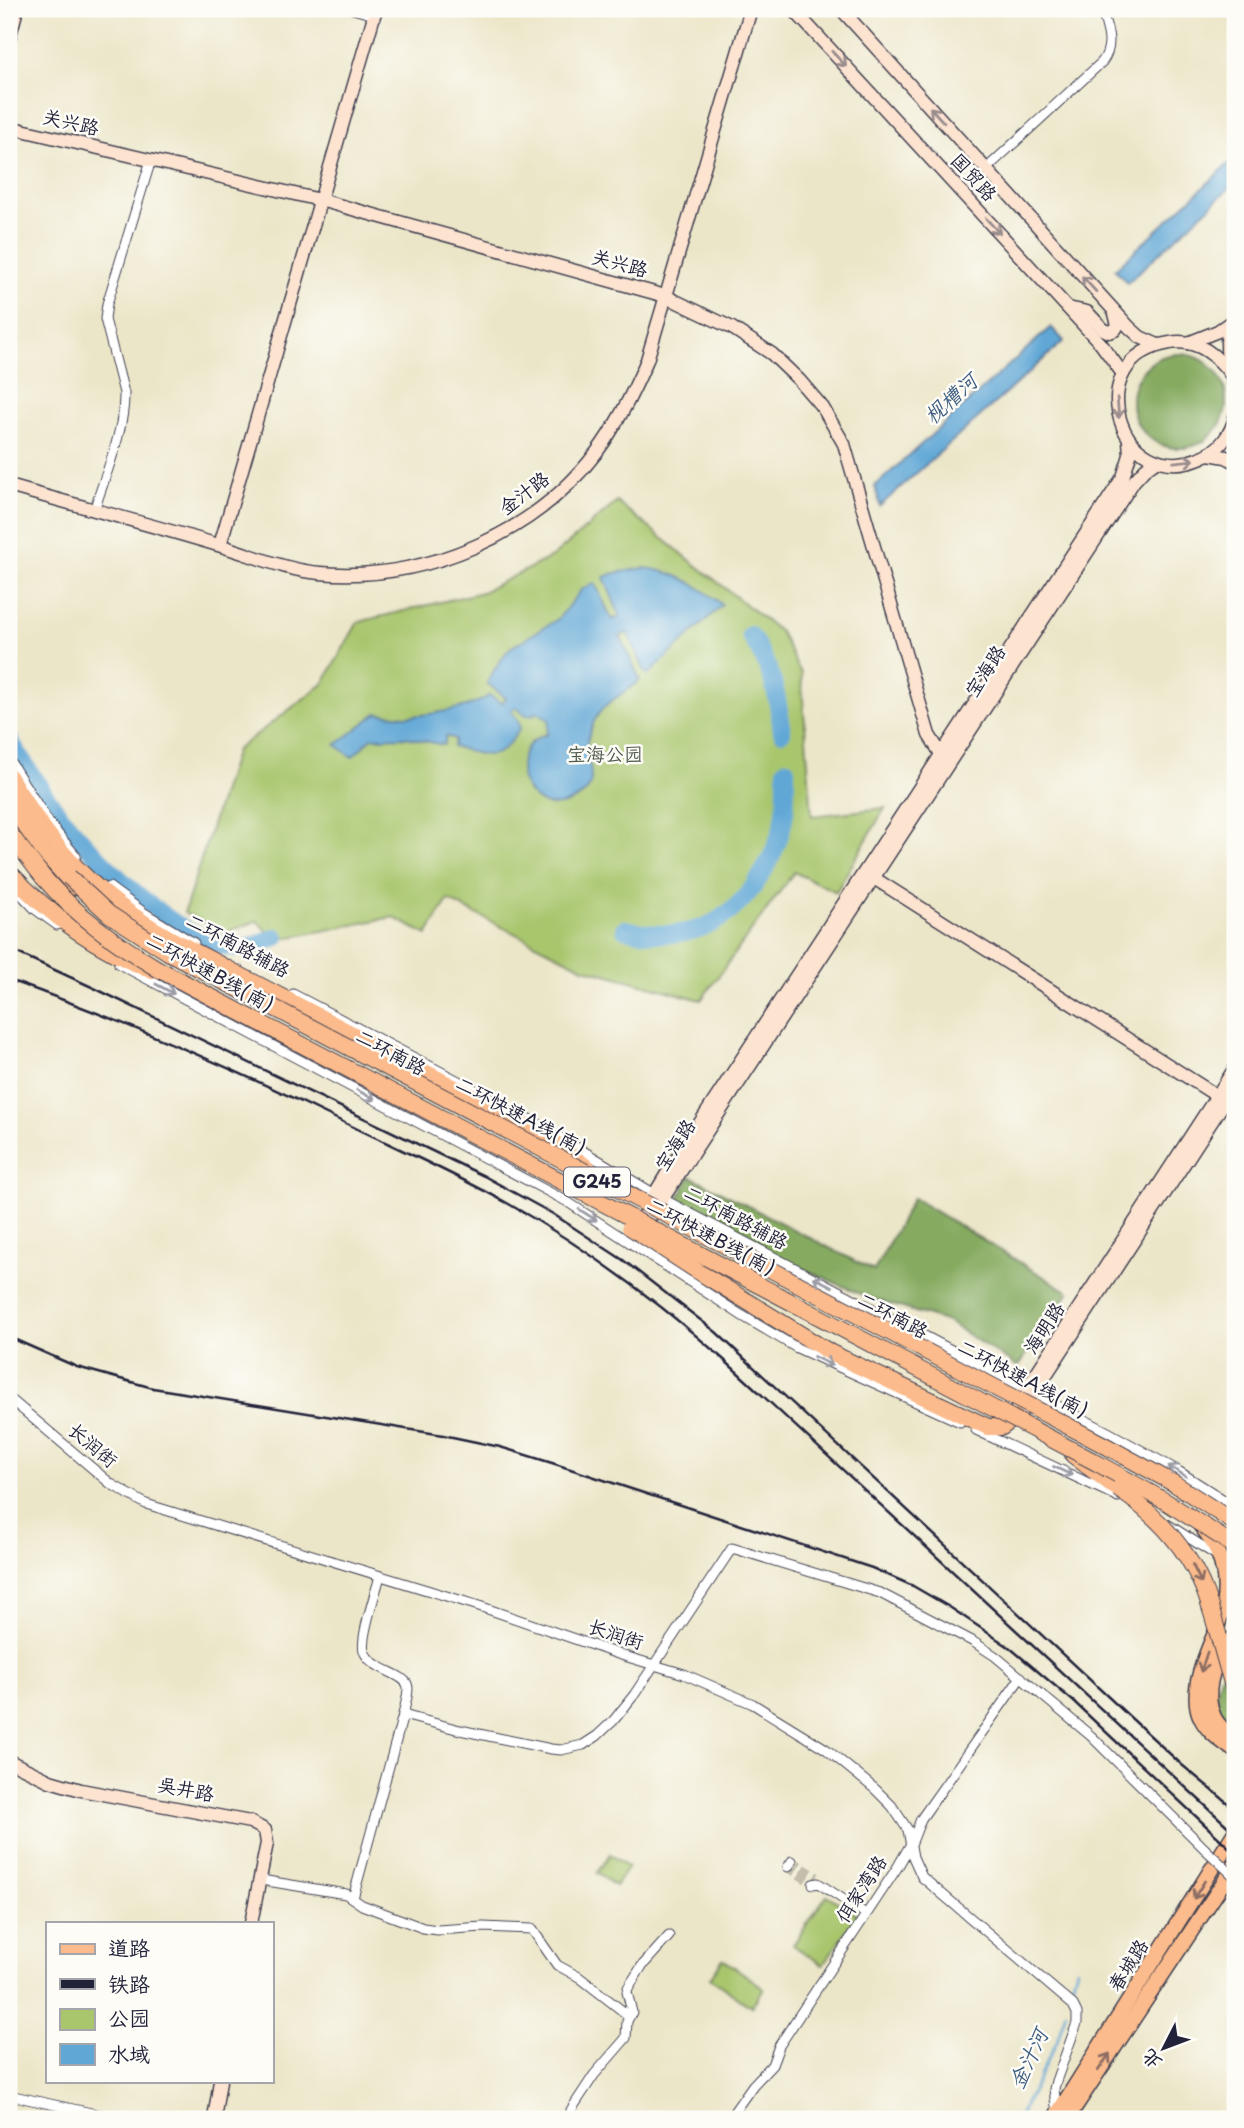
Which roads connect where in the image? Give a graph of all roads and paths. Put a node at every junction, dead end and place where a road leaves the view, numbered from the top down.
1 (18, 9) edge
2 (353, 9) edge
3 (751, 9) edge
4 (793, 9) edge
5 (841, 9) edge
6 (1101, 9) edge
7 (375, 12) edge
8 (9, 39) edge
9 (9, 127) edge
10 (151, 160) junction
11 (986, 169) junction
12 (320, 200) junction
13 (665, 296) junction
14 (1068, 308) junction
15 (1114, 310) junction
16 (1233, 318) edge
17 (1187, 343) junction
18 (1158, 345) junction
19 (1123, 374) junction
20 (1233, 382) edge
21 (1235, 417) edge
22 (1129, 440) junction
23 (1209, 454) junction
24 (1157, 460) junction
25 (1235, 462) edge
26 (9, 486) edge
27 (94, 511) junction
28 (220, 545) junction
29 (944, 759) junction
30 (9, 760) edge
31 (9, 776) edge
32 (9, 798) edge
33 (9, 804) edge
34 (9, 833) edge
35 (870, 875) junction
36 (11, 877) edge
37 (69, 877) junction
38 (145, 939) junction
39 (256, 983) junction
40 (216, 997) junction
41 (1235, 1068) edge
42 (1235, 1086) edge
43 (1221, 1099) junction
44 (533, 1166) junction
45 (653, 1207) junction
46 (632, 1243) junction
47 (1030, 1392) junction
48 (9, 1398) edge
49 (1021, 1413) junction
50 (999, 1441) junction
51 (1166, 1499) junction
52 (1235, 1507) edge
53 (1235, 1524) edge
54 (1235, 1544) edge
55 (1221, 1557) junction
56 (1235, 1567) edge
57 (380, 1576) junction
58 (1235, 1636) edge
59 (653, 1664) junction
60 (1020, 1677) junction
61 (1235, 1692) edge
62 (403, 1715) junction
63 (1235, 1737) edge
64 (1235, 1751) edge
65 (9, 1761) edge
66 (1235, 1832) edge
67 (912, 1842) junction
68 (1235, 1865) edge
69 (1235, 1877) edge
70 (261, 1880) junction
71 (816, 1881) tunnel mouth
72 (353, 1898) junction
73 (866, 1914) junction
74 (251, 1922) edge
75 (669, 1936) dead end
76 (629, 2016) junction
77 (1073, 2068) junction
78 (220, 2082) edge
79 (9, 2095) edge
80 (571, 2110) dead end
81 (1066, 2117) edge
82 (104, 2119) edge
83 (214, 2119) edge
84 (729, 2119) edge

1 - 8 street
2 - 7 street
3 - 13 street, 金汁路
4 -> 14 street, 国贸路
11 -> 5 street, 国贸路
6 - 11 street
7 - 12 street
9 - 10 street, 关兴路
10 - 12 street, 关兴路
10 - 27 street
15 -> 11 street, 国贸路
12 - 13 street, 关兴路
12 - 28 street
13 - 28 street, 金汁路
13 - 29 street, 关兴路
14 - 15 street
14 - 19 street, 国贸路
15 - 18 street, 国贸路
16 - 17 street
16 - 20 street
17 - 18 street
17 - 20 street
18 - 19 street
19 -> 22 street
21 - 23 street
22 - 24 street
22 - 29 street, 宝海路
24 -> 23 street
23 - 25 street
24 - 29 street, 宝海路
26 - 27 street, 金汁路
27 - 28 street, 金汁路
29 - 35 street, 宝海路
30 - 45 street, 二环南路辅路
31 - 37 highway
31 - 39 highway
32 - 37 highway, 二环快速A线(南)
33 - 45 main road, 二环南路 / G245
34 - 40 main road, 二环南路 / G245
34 - 44 highway, 二环快速B线(南), bridge
35 - 43 street
35 - 45 street, 宝海路
36 - 40 highway
36 -> 46 street
37 - 38 highway, 二环快速A线(南), bridge
38 - 39 highway, bridge
38 - 53 highway, 二环快速A线(南), bridge
39 - 45 highway
40 - 45 main road, 二环南路 / G245
41 - 43 street, 海明路
42 - 43 street, 海明路
43 - 47 street, 海明路
44 - 49 highway, 二环快速B线(南), bridge
44 - 49 highway, bridge
45 - 46 street
47 -> 45 street, 二环南路辅路
45 - 49 main road, 二环南路 / G245
46 -> 50 street
47 - 49 street, 海明路
52 -> 47 street, 二环南路辅路
48 - 57 street, 长润街
49 - 50 street
49 - 51 main road, 二环南路 / G245
49 - 53 main road, 二环南路 / G245
49 - 54 highway, 二环快速B线(南), bridge
49 -> 61 highway, bridge
50 -> 55 street
51 - 54 main road, 二环南路 / G245
51 - 55 main road
55 - 56 street
55 -> 64 main road
57 - 59 street, 长润街
57 - 62 street
58 - 63 main road
59 - 60 street
59 - 62 street
59 - 67 street, 长润街
60 - 67 street, 佴家湾路
60 - 69 street, bridge
62 - 72 street
65 - 70 street, 吴井路
66 -> 77 main road, 春城路
67 - 73 street, 佴家湾路
67 - 77 street, 长润街
81 -> 68 main road, 春城路
70 - 72 street
70 - 74 street, 吴井路
71 - 73 street
72 - 76 street
73 - 84 street, 佴家湾路
75 - 76 street
76 - 80 street
77 - 81 main road, 春城路
77 - 81 street, 长润街
78 - 83 street
79 - 82 street

